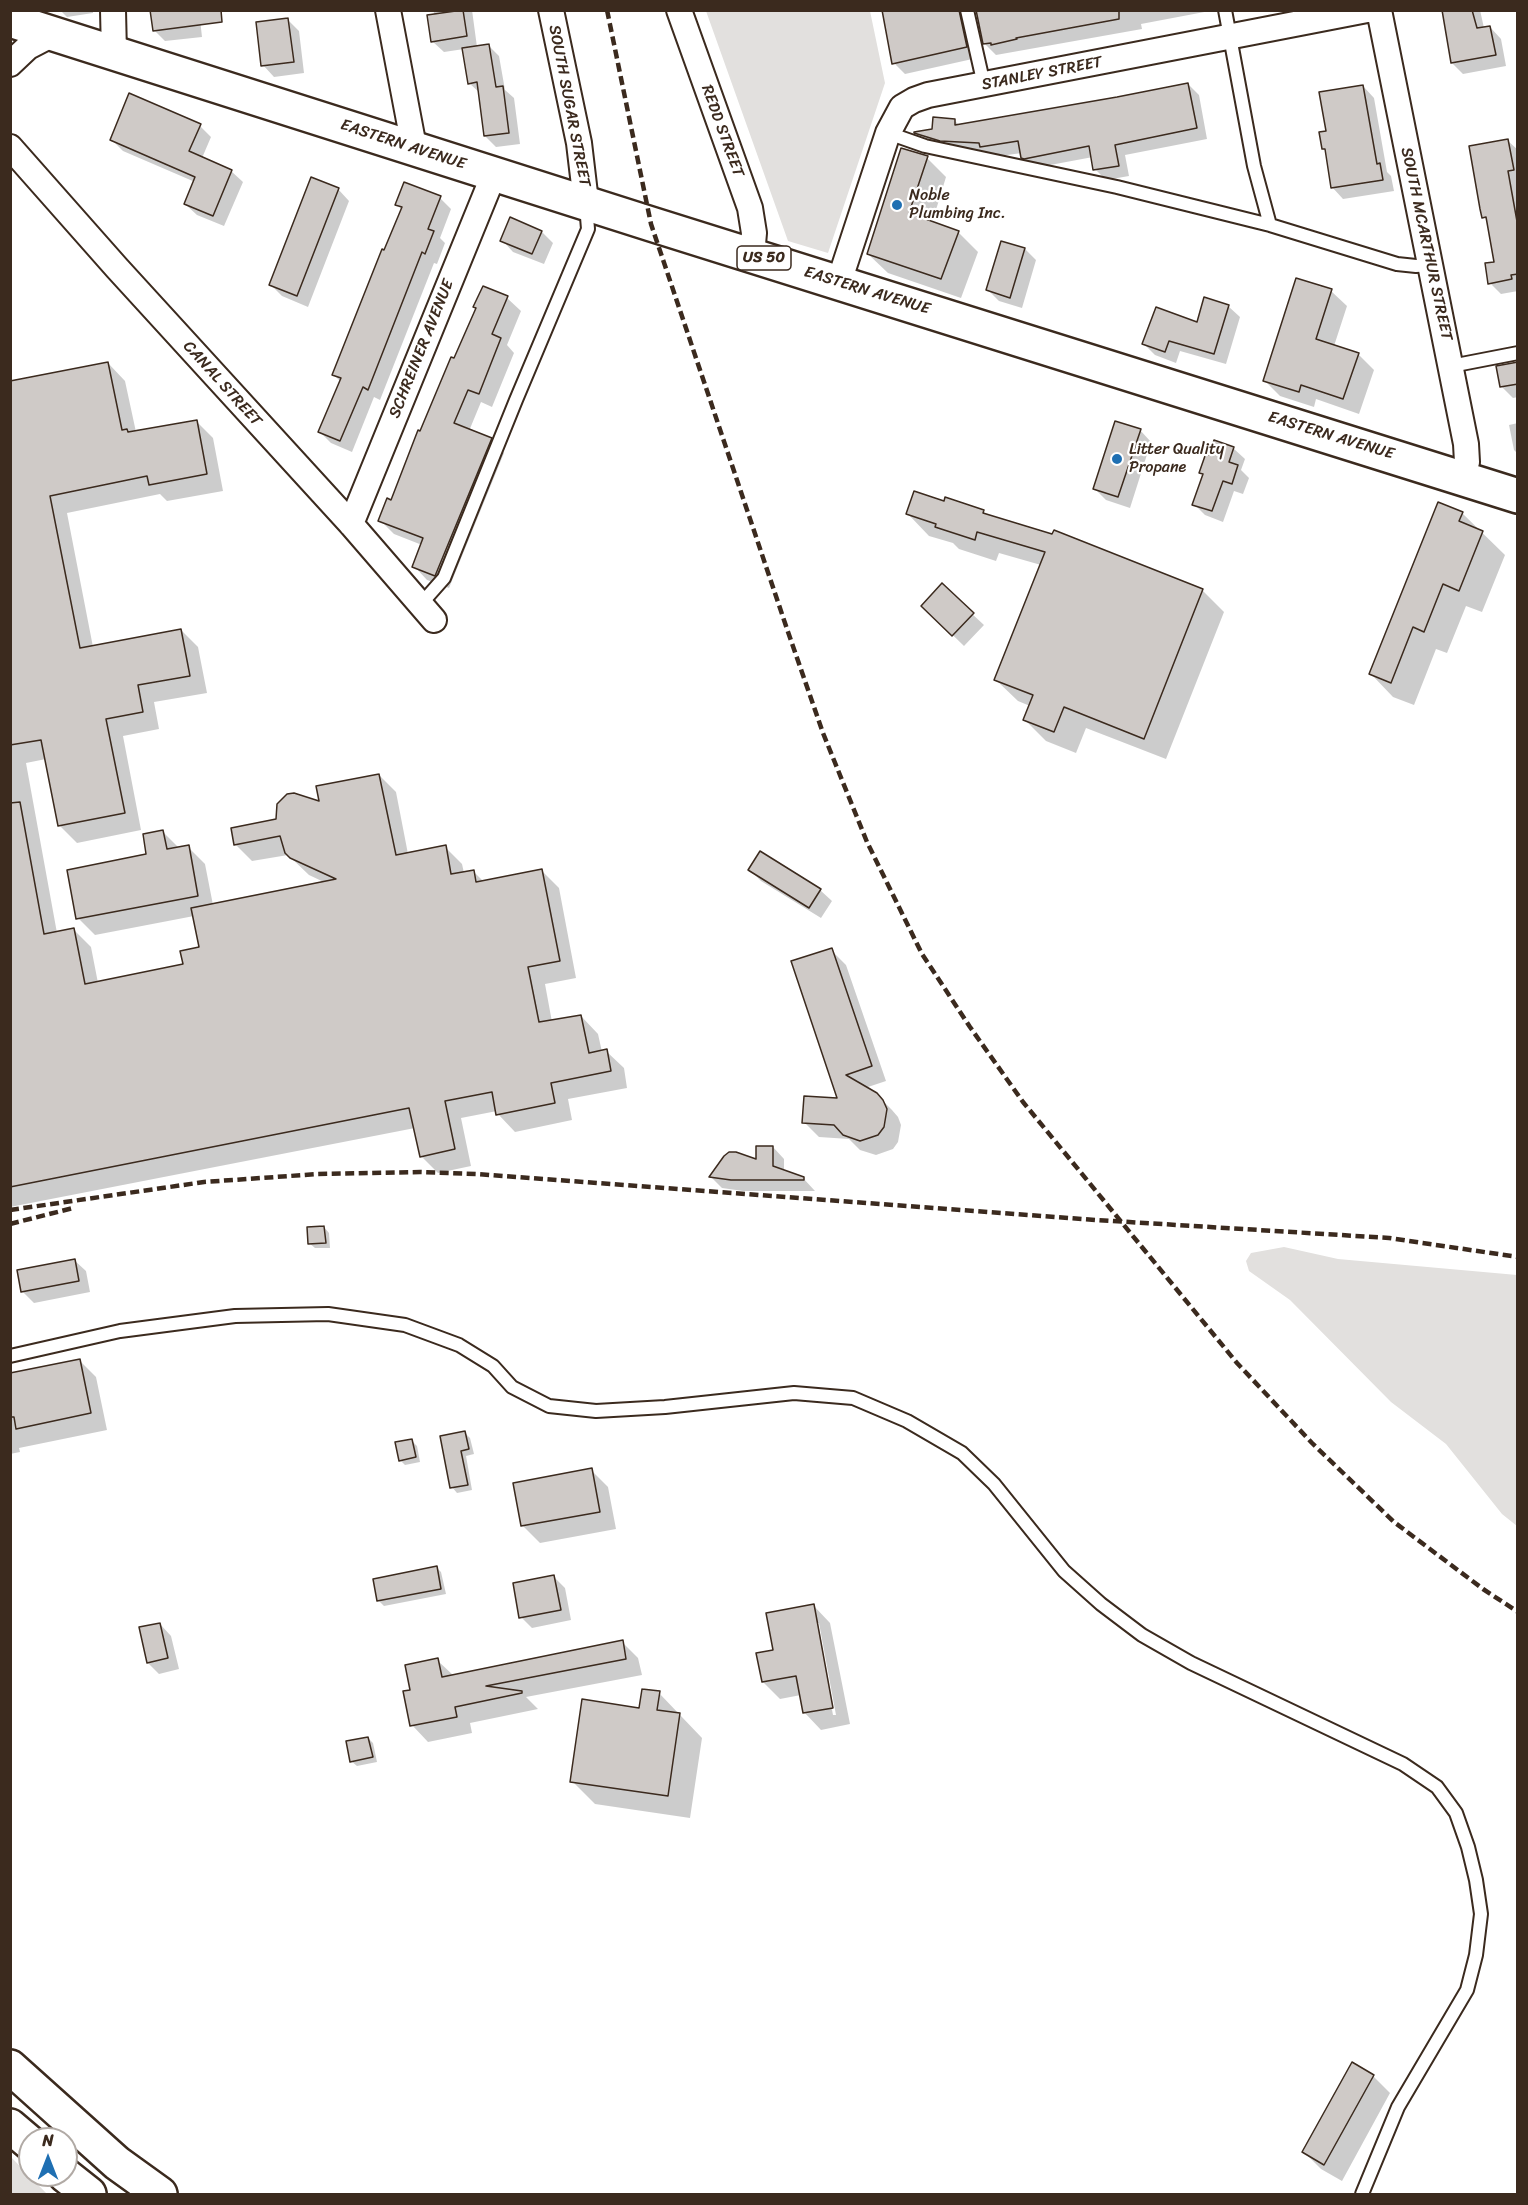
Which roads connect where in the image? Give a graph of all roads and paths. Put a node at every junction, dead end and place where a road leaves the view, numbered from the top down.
1 (113, 10) edge
2 (388, 10) edge
3 (551, 10) edge
4 (679, 10) edge
5 (967, 10) edge
6 (1225, 10) edge
7 (1367, 10) edge
8 (1379, 10) edge
9 (10, 20) edge
10 (53, 34) junction
11 (1231, 38) junction
12 (114, 54) junction
13 (10, 64) edge
14 (984, 85) junction
15 (888, 133) junction
16 (10, 147) edge
17 (414, 147) junction
18 (494, 174) junction
19 (586, 202) junction
20 (1270, 225) junction
21 (752, 255) junction
22 (1430, 265) junction
23 (839, 282) junction
24 (1518, 353) edge
25 (1451, 366) junction
26 (1462, 477) junction
27 (1518, 496) edge
28 (351, 524) junction
29 (428, 612) joint
30 (10, 1356) edge
31 (10, 2067) edge
32 (160, 2194) edge
33 (1362, 2194) edge

1 - 12 street
2 - 17 street
3 - 19 street, SOUTH SUGAR STREET
4 - 21 street, REDD STREET
5 - 14 lane
6 - 11 lane
7 - 11 street, STANLEY STREET
8 - 22 street, SOUTH MCARTHUR STREET
9 - 10 main road, EASTERN AVENUE / US 50
10 - 12 main road, EASTERN AVENUE / US 50
10 - 13 street
11 - 14 street, STANLEY STREET
11 - 20 lane
12 - 17 main road, EASTERN AVENUE / US 50
14 - 15 street, STANLEY STREET
15 - 20 lane
15 - 23 street, STANLEY STREET
16 - 28 street, CANAL STREET
17 - 18 main road, EASTERN AVENUE / US 50
18 - 19 main road, EASTERN AVENUE / US 50
18 - 28 street, SCHREINER AVENUE
19 - 21 main road, EASTERN AVENUE / US 50
19 - 29 lane
20 - 22 lane
21 - 23 main road, EASTERN AVENUE / US 50
22 - 25 street, SOUTH MCARTHUR STREET
23 - 26 main road, EASTERN AVENUE / US 50
24 - 25 lane
25 - 26 street, SOUTH MCARTHUR STREET
26 - 27 main road, EASTERN AVENUE / US 50
28 - 29 street, CANAL STREET
30 - 33 lane
31 - 32 main road

